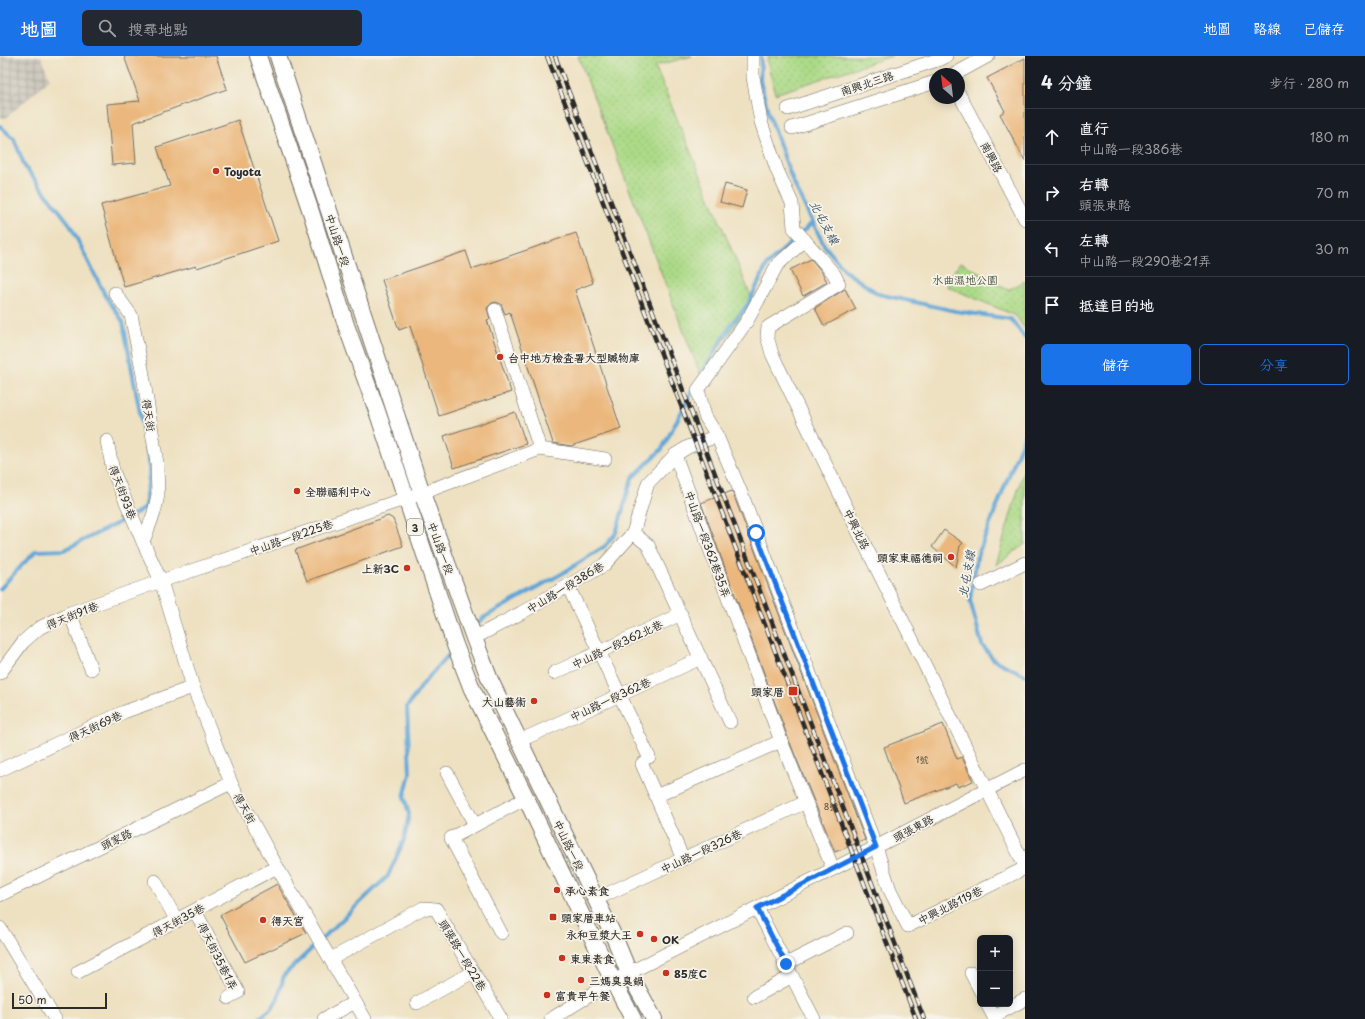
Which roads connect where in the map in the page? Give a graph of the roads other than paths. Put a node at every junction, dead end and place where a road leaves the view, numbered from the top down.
1 (258, 56) edge
2 (278, 56) edge
3 (753, 56) edge
4 (988, 56) edge
5 (943, 58) edge
6 (946, 68) edge
7 (965, 69) edge
8 (929, 84) edge
9 (964, 104) edge
10 (788, 108) dead end
11 (792, 128) dead end
12 (1025, 219) edge
13 (805, 240) junction
14 (115, 293) dead end
15 (495, 310) dead end
16 (717, 436) junction
17 (107, 441) dead end
18 (540, 449) junction
19 (675, 455) junction
20 (605, 459) dead end
21 (422, 494) junction
22 (406, 499) junction
23 (633, 533) junction
24 (143, 542) junction
25 (1025, 563) edge
26 (161, 581) junction
27 (981, 585) dead end
28 (568, 586) junction
29 (70, 613) junction
30 (681, 614) junction
31 (474, 638) junction
32 (599, 652) junction
33 (701, 658) junction
34 (91, 669) dead end
35 (554, 673) dead end
36 (0, 674) edge
37 (193, 687) junction
38 (619, 695) junction
39 (730, 722) dead end
40 (519, 741) junction
41 (781, 741) junction
42 (0, 770) edge
43 (1025, 770) edge
44 (447, 773) dead end
45 (231, 783) junction
46 (986, 789) junction
47 (656, 796) junction
48 (526, 798) junction
49 (806, 802) junction
50 (475, 825) junction
51 (876, 847) junction
52 (683, 859) junction
53 (277, 867) junction
54 (1025, 867) edge
55 (833, 870) junction
56 (155, 881) dead end
57 (0, 895) edge
58 (596, 899) junction
59 (757, 908) junction
60 (194, 911) junction
61 (177, 921) junction
62 (0, 928) edge
63 (501, 933) dead end
64 (847, 933) dead end
65 (331, 959) junction
66 (786, 964) junction
67 (78, 972) dead end
68 (473, 972) junction
69 (629, 973) junction
70 (971, 973) dead end
71 (792, 976) junction
72 (613, 981) junction
73 (977, 984) edge
74 (754, 997) dead end
75 (229, 998) dead end
76 (1025, 999) edge
77 (355, 1002) junction
78 (417, 1003) dead end
79 (989, 1007) edge
80 (994, 1017) edge
81 (55, 1019) edge
82 (324, 1019) edge
83 (364, 1019) edge
84 (501, 1019) edge
85 (551, 1019) edge
86 (633, 1019) edge
87 (654, 1019) edge
88 (814, 1019) edge

1 - 22 main road, 中山路一段 / 3
2 - 21 main road, 中山路一段 / 3
3 - 13 street
4 - 7 street
5 - 6 street
5 - 10 street, 南興北三路
8 - 11 street, 南興北三路
9 - 12 street, 南興路
13 - 16 street
13 - 46 street, 中興北路
14 - 24 street, 得天街
15 - 18 street
16 - 19 street, 中山路一段386巷
16 - 51 street
17 - 24 street, 得天街93巷
18 - 20 street
18 - 21 street, 中山路一段225巷
19 - 23 street, 中山路一段386巷
19 - 41 street, 中山路一段362巷35弄
21 - 22 street, 中山路一段225巷
21 - 31 main road, 中山路一段 / 3
22 - 26 street, 中山路一段225巷
22 - 48 main road, 中山路一段 / 3
23 - 28 street, 中山路一段386巷
23 - 30 street
24 - 26 street, 得天街93巷
25 - 27 street
26 - 29 street, 得天街91巷
26 - 37 street, 得天街
28 - 31 street, 中山路一段386巷
28 - 32 street
29 - 34 street
29 - 36 street, 得天街91巷
30 - 32 street, 中山路一段362北巷
30 - 33 street
31 - 40 main road, 中山路一段 / 3
32 - 35 street, 中山路一段362北巷
32 - 38 street
33 - 38 street, 中山路一段362巷
33 - 39 street
37 - 42 street, 得天街69巷
37 - 45 street, 得天街
38 - 40 street, 中山路一段362巷
38 - 47 street
40 - 58 main road, 中山路一段 / 3
41 - 47 street
41 - 49 street, 中山路一段362巷35弄
43 - 46 street, 頭張東路
44 - 50 street
45 - 53 street, 得天街
45 - 57 street, 頭家路
46 - 51 street, 頭張東路
46 - 54 street, 中興北路
47 - 52 street
48 - 50 street
48 - 72 main road, 中山路一段 / 3
49 - 52 street, 中山路一段326巷
49 - 55 street, 中山路一段362巷35弄
50 - 63 street
51 - 54 street, 中興北路119巷
51 - 55 street, 頭張東路
52 - 58 street, 中山路一段326巷
53 - 60 street, 得天街35巷
53 - 65 street, 得天街
55 - 59 street, 頭張東路
56 - 61 street
58 - 69 main road, 中山路一段 / 3
59 - 66 street
59 - 69 street, 頭張東路
60 - 61 street, 得天街35巷
60 - 75 street, 得天街35巷1弄
61 - 67 street, 得天街35巷
62 - 81 street
64 - 66 street
65 - 68 street, 頭張路一段22巷
65 - 77 street, 得天街
66 - 71 street
68 - 78 street
68 - 84 street, 頭張路一段22巷
69 - 72 street, 頭張東路
69 - 87 main road, 中山路一段 / 3
70 - 73 street
71 - 74 street
71 - 88 street
72 - 85 street, 頭張東路
72 - 86 main road, 中山路一段 / 3
76 - 80 street
77 - 82 street
77 - 83 street, 得天街
79 - 80 street

